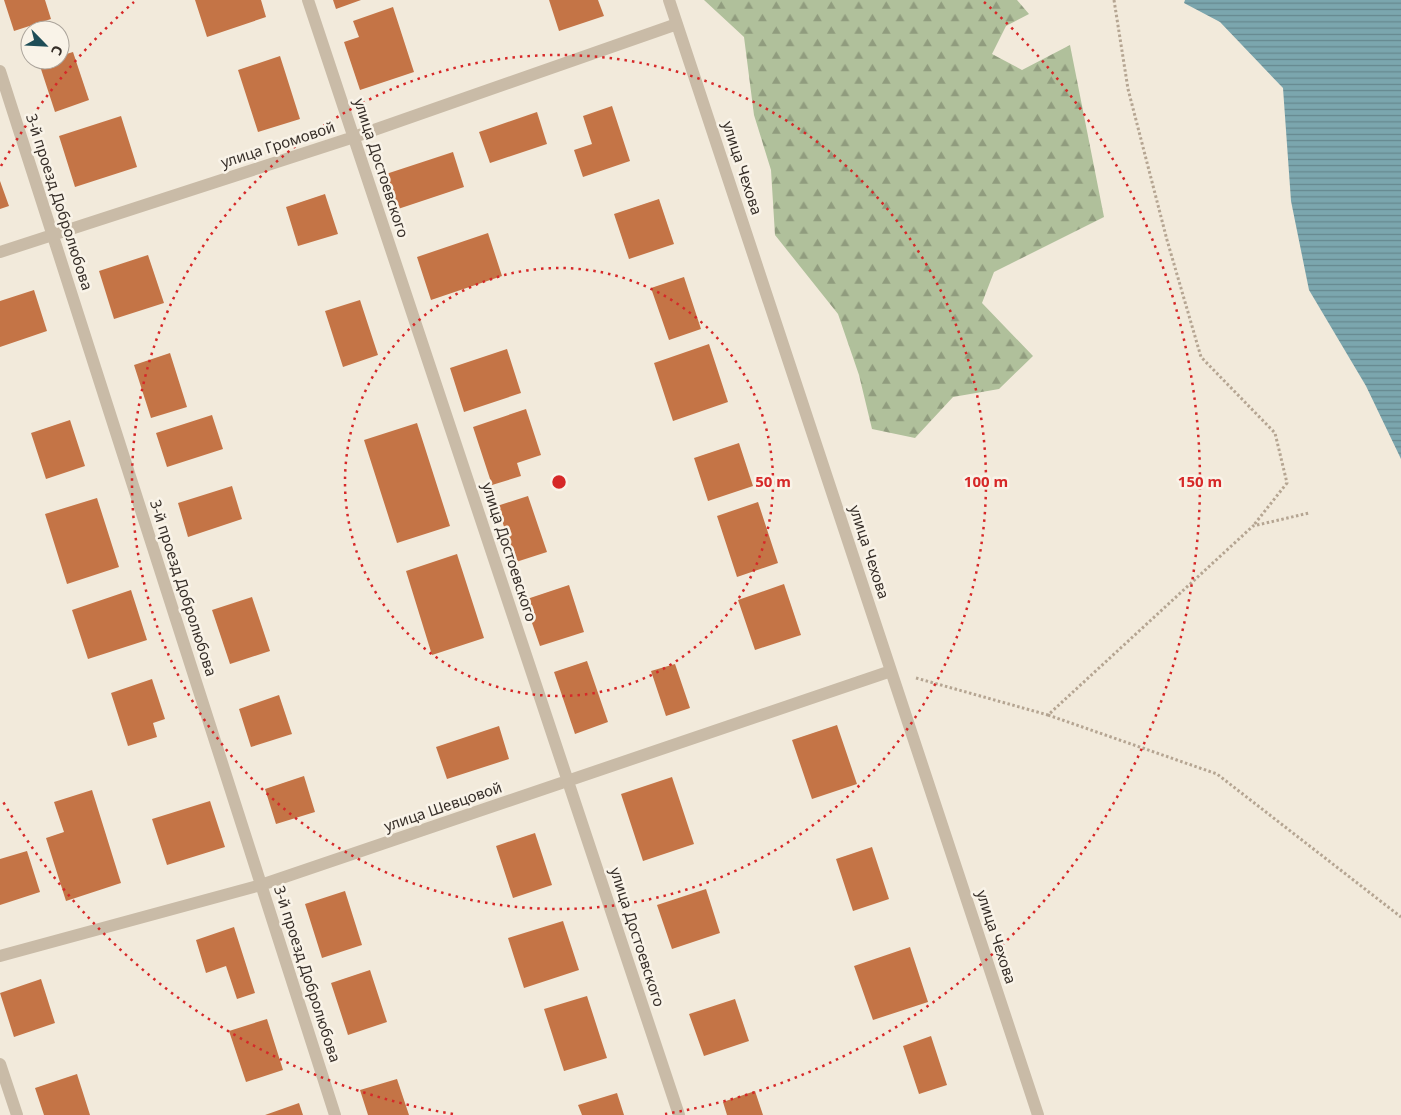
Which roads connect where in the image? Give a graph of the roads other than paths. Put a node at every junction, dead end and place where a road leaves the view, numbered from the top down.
1 (308, 0) edge
2 (669, 0) edge
3 (677, 24) junction
4 (0, 71) edge
5 (354, 138) junction
6 (53, 235) junction
7 (0, 252) edge
8 (891, 671) junction
9 (568, 781) junction
10 (262, 886) junction
11 (0, 956) edge
12 (0, 1064) edge
13 (17, 1115) edge
14 (335, 1115) edge
15 (679, 1115) edge
16 (1038, 1115) edge

1 - 5 street, улица Достоевского
2 - 3 street, улица Чехова
3 - 5 street, улица Громовой
3 - 8 street, улица Чехова
4 - 6 street, 3-й проезд Добролюбова
5 - 6 street, улица Громовой
5 - 9 street, улица Достоевского
6 - 7 street, улица Громовой
6 - 10 street, 3-й проезд Добролюбова
8 - 9 street, улица Шевцовой
8 - 16 street, улица Чехова
9 - 10 street, улица Шевцовой
9 - 15 street, улица Достоевского
10 - 11 street, улица Шевцовой
10 - 14 street, 3-й проезд Добролюбова
12 - 13 street

